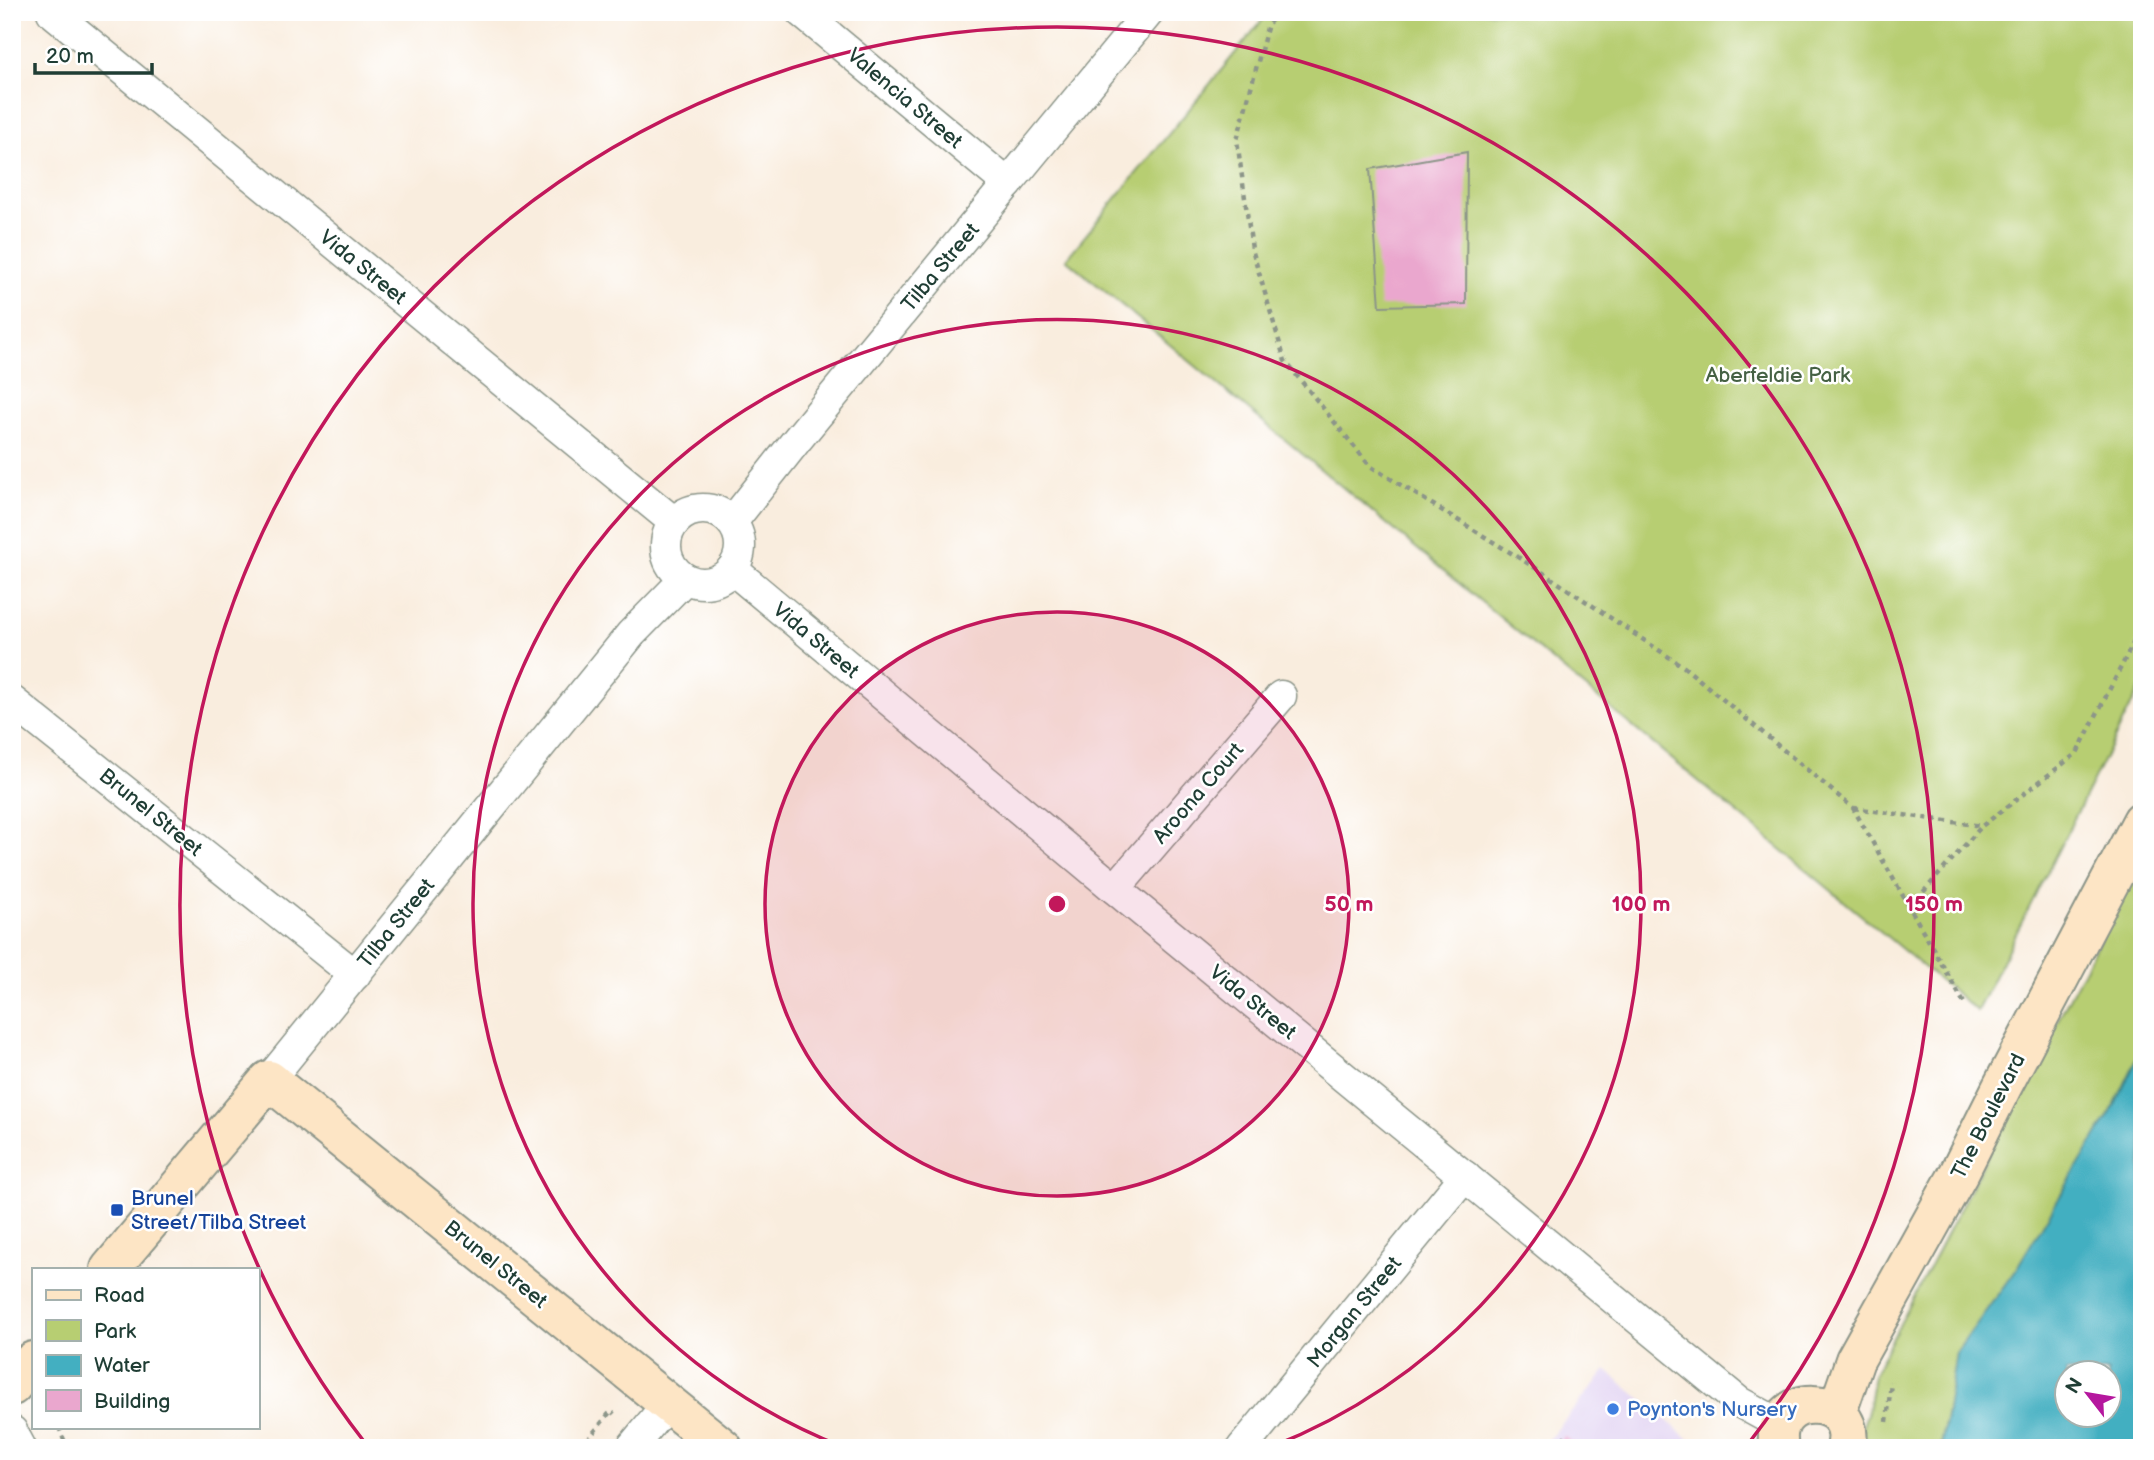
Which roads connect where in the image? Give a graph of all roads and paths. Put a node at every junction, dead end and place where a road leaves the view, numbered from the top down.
1 (52, 12) edge
2 (801, 12) edge
3 (1149, 12) edge
4 (1279, 12) edge
5 (1008, 184) junction
6 (674, 522) junction
7 (732, 522) junction
8 (732, 569) junction
9 (685, 579) junction
10 (2142, 626) edge
11 (1282, 696) dead end
12 (12, 701) edge
13 (1853, 808) junction
14 (2142, 821) edge
15 (1982, 826) junction
16 (1115, 889) junction
17 (1910, 907) junction
18 (355, 975) junction
19 (1964, 1003) dead end
20 (269, 1080) junction
21 (1465, 1176) junction
22 (111, 1268) edge
23 (32, 1361) edge
24 (12, 1387) edge
25 (668, 1403) junction
26 (59, 1428) edge
27 (1842, 1430) edge
28 (12, 1431) edge
29 (1780, 1436) edge
30 (21, 1448) edge
31 (67, 1448) edge
32 (631, 1448) edge
33 (723, 1448) edge
34 (1242, 1448) edge

1 - 6 street, Vida Street
2 - 5 street, Valencia Street
3 - 5 street, Tilba Street
4 - 13 path
5 - 7 street, Tilba Street
6 - 7 street
6 - 9 street
7 - 8 street
8 - 9 street
8 - 16 street, Vida Street
9 - 18 street, Tilba Street
10 - 15 path
11 - 16 street, Aroona Court
12 - 18 street, Brunel Street
13 - 15 path
13 - 17 path
14 - 27 street, The Boulevard
15 - 17 path
16 - 21 street, Vida Street
17 - 19 path
18 - 20 street, Tilba Street
20 - 22 street, Tilba Street
20 - 25 street, Brunel Street
21 - 29 street, Vida Street
21 - 34 street, Morgan Street
23 - 24 street
25 - 32 street
25 - 33 street, Brunel Street
26 - 31 path
27 - 29 street
28 - 30 street

